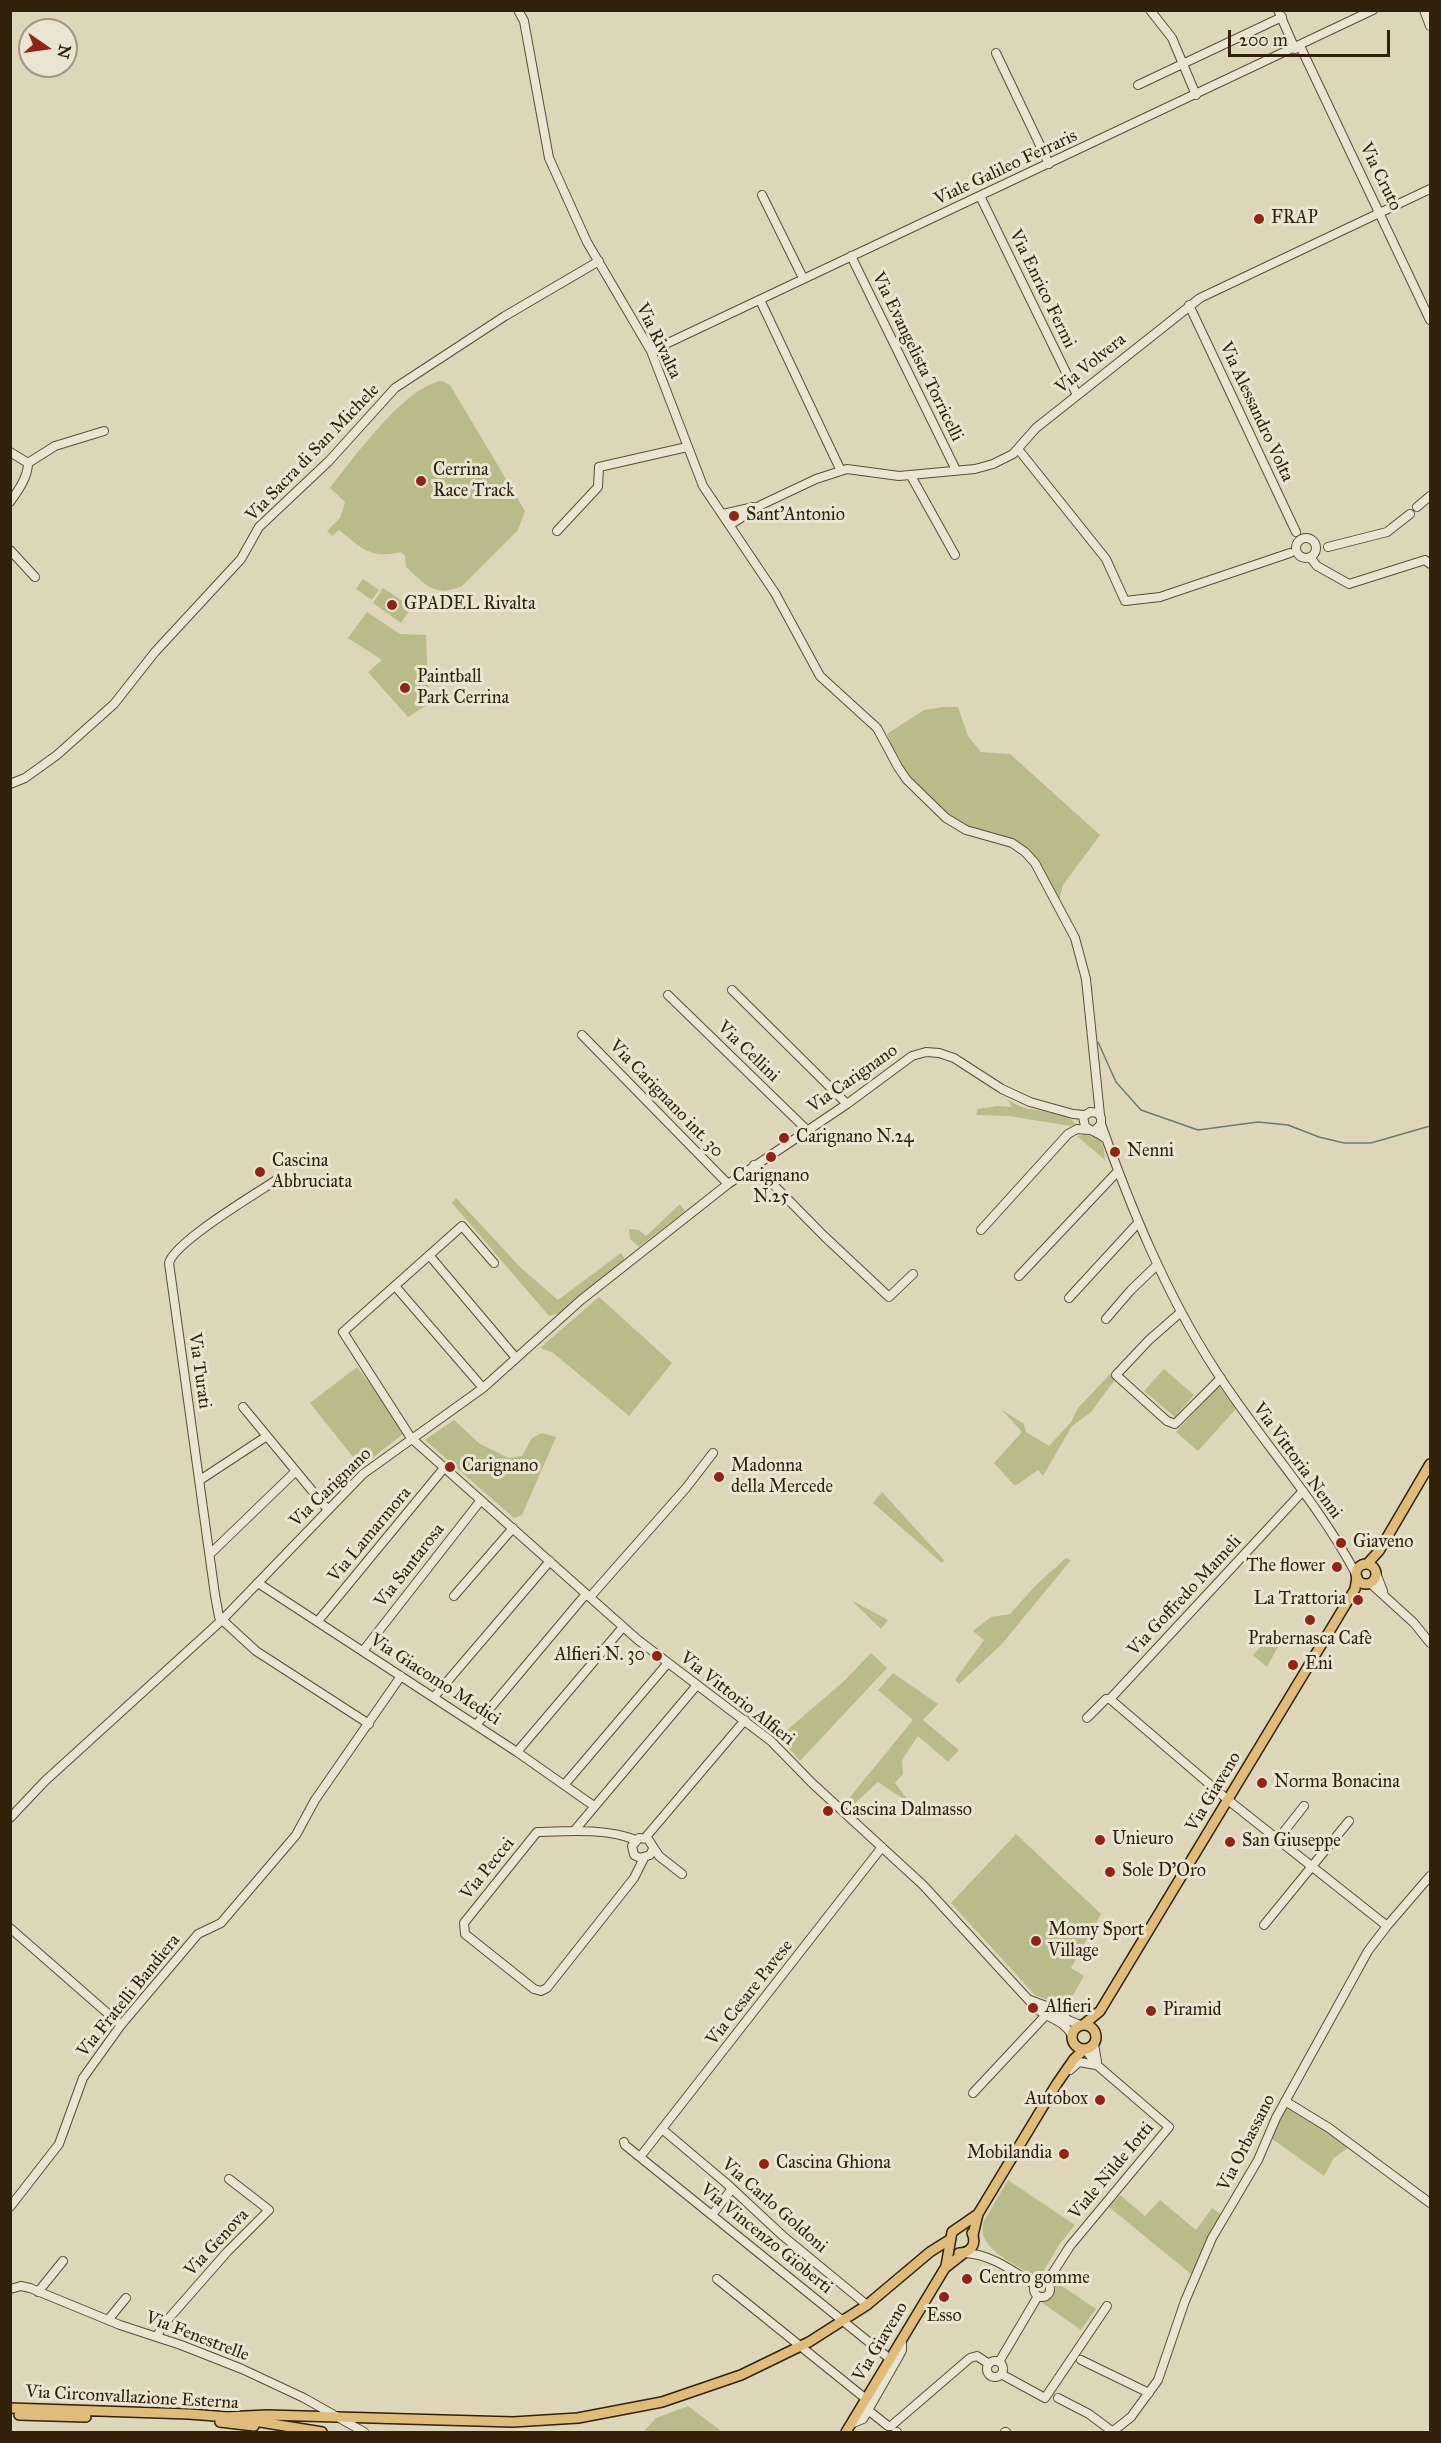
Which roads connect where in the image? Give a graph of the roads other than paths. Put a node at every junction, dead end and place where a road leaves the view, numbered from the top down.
1 (518, 10) edge
2 (1150, 10) edge
3 (1373, 10) edge
4 (1424, 10) edge
5 (1280, 14) edge
6 (1431, 26) edge
7 (1298, 48) junction
8 (996, 53) dead end
9 (1182, 63) junction
10 (1138, 85) dead end
11 (1196, 95) junction
12 (1049, 164) junction
13 (1431, 189) edge
14 (762, 195) dead end
15 (980, 196) junction
16 (1380, 213) junction
17 (851, 256) junction
18 (598, 261) junction
19 (803, 278) junction
20 (760, 300) junction
21 (1189, 305) junction
22 (1431, 321) edge
23 (651, 351) junction
24 (1077, 395) junction
25 (104, 431) dead end
26 (687, 447) junction
27 (1018, 449) junction
28 (10, 452) edge
29 (28, 463) junction
30 (841, 471) junction
31 (956, 471) junction
32 (911, 476) junction
33 (1431, 496) edge
34 (10, 502) edge
35 (761, 505) junction
36 (1417, 507) dead end
37 (723, 514) junction
38 (1410, 514) dead end
39 (730, 525) junction
40 (557, 531) dead end
41 (1296, 532) junction
42 (1306, 538) junction
43 (1298, 548) junction
44 (10, 550) edge
45 (1314, 551) junction
46 (955, 555) dead end
47 (1431, 564) edge
48 (35, 577) dead end
49 (10, 784) edge
50 (732, 990) dead end
51 (668, 995) dead end
52 (582, 1035) dead end
53 (847, 1104) junction
54 (1090, 1122) junction
55 (807, 1130) junction
56 (754, 1165) junction
57 (1118, 1172) junction
58 (278, 1179) dead end
59 (728, 1184) junction
60 (1138, 1223) junction
61 (981, 1230) dead end
62 (429, 1255) junction
63 (494, 1263) dead end
64 (1157, 1265) junction
65 (913, 1274) dead end
66 (1019, 1276) dead end
67 (394, 1286) junction
68 (1069, 1299) dead end
69 (1180, 1312) junction
70 (1106, 1319) dead end
71 (516, 1358) junction
72 (1221, 1378) junction
73 (483, 1388) junction
74 (243, 1407) dead end
75 (267, 1436) junction
76 (411, 1438) junction
77 (713, 1454) dead end
78 (1431, 1464) edge
79 (444, 1468) junction
80 (296, 1471) junction
81 (200, 1480) junction
82 (1303, 1491) junction
83 (481, 1500) junction
84 (328, 1510) junction
85 (513, 1528) junction
86 (210, 1554) junction
87 (550, 1561) junction
88 (1349, 1561) junction
89 (1370, 1567) junction
90 (1356, 1576) junction
91 (258, 1583) junction
92 (1368, 1584) junction
93 (1355, 1589) junction
94 (588, 1595) junction
95 (454, 1596) dead end
96 (1388, 1597) junction
97 (222, 1620) junction
98 (318, 1621) junction
99 (623, 1627) junction
100 (1431, 1643) edge
101 (363, 1651) junction
102 (668, 1664) junction
103 (401, 1676) junction
104 (697, 1685) junction
105 (434, 1697) junction
106 (1110, 1698) junction
107 (1087, 1718) dead end
108 (745, 1720) junction
109 (369, 1724) junction
110 (476, 1725) junction
111 (517, 1752) junction
112 (565, 1784) junction
113 (1228, 1800) junction
114 (594, 1806) junction
115 (1304, 1806) dead end
116 (10, 1818) edge
117 (1349, 1821) dead end
118 (573, 1831) junction
119 (619, 1835) junction
120 (1278, 1839) junction
121 (636, 1840) junction
122 (647, 1847) junction
123 (882, 1847) junction
124 (632, 1849) junction
125 (1312, 1867) junction
126 (682, 1874) dead end
127 (1431, 1876) edge
128 (1264, 1925) dead end
129 (1387, 1926) junction
130 (10, 1928) edge
131 (1029, 1999) junction
132 (1100, 2011) junction
133 (1045, 2016) junction
134 (1064, 2017) junction
135 (121, 2025) junction
136 (1081, 2025) junction
137 (1072, 2038) junction
138 (1095, 2039) junction
139 (1085, 2049) junction
140 (1098, 2066) junction
141 (1056, 2085) junction
142 (973, 2093) dead end
143 (1285, 2101) junction
144 (662, 2129) junction
145 (624, 2142) dead end
146 (640, 2157) junction
147 (229, 2179) dead end
148 (731, 2190) junction
149 (1431, 2203) edge
150 (10, 2207) edge
151 (978, 2214) junction
152 (712, 2215) junction
153 (959, 2228) junction
154 (973, 2235) junction
155 (949, 2242) junction
156 (964, 2253) junction
157 (992, 2259) junction
158 (63, 2261) dead end
159 (945, 2268) junction
160 (717, 2279) dead end
161 (1047, 2282) junction
162 (1035, 2285) junction
163 (10, 2289) edge
164 (38, 2292) junction
165 (1038, 2296) junction
166 (126, 2298) dead end
167 (867, 2305) junction
168 (1107, 2306) dead end
169 (108, 2320) junction
170 (844, 2321) junction
171 (156, 2336) junction
172 (902, 2340) junction
173 (801, 2346) junction
174 (890, 2359) junction
175 (1081, 2360) dead end
176 (999, 2362) junction
177 (989, 2364) junction
178 (1001, 2374) junction
179 (1149, 2393) junction
180 (1058, 2398) dead end
181 (866, 2399) junction
182 (10, 2408) edge
183 (868, 2410) junction
184 (10, 2415) edge
185 (225, 2417) junction
186 (342, 2418) junction
187 (848, 2428) edge
188 (1113, 2432) edge
189 (296, 2433) edge
190 (322, 2433) edge
191 (364, 2433) edge

1 - 18 street, Via Rivalta
2 - 9 street
3 - 7 street, Viale Galileo Ferraris
4 - 6 street
5 - 7 street, Via Cruto
5 - 9 street
7 - 11 street, Viale Galileo Ferraris
7 - 16 street, Via Cruto
8 - 12 street
9 - 10 street
9 - 11 street
11 - 12 street, Viale Galileo Ferraris
12 - 15 street, Viale Galileo Ferraris
13 - 16 street, Via Volvera
14 - 19 street
15 - 17 street, Viale Galileo Ferraris
15 - 24 street, Via Enrico Fermi
16 - 21 street, Via Volvera
16 - 22 street, Via Cruto
17 - 19 street, Viale Galileo Ferraris
17 - 31 street, Via Evangelista Torricelli
18 - 23 street, Via Rivalta
18 - 49 street, Via Sacra di San Michele
19 - 20 street, Viale Galileo Ferraris
20 - 23 street, Viale Galileo Ferraris
20 - 30 street
21 - 24 street, Via Volvera
21 - 41 street, Via Alessandro Volta
23 - 26 street, Via Rivalta
24 - 27 street, Via Volvera
25 - 29 street
26 - 37 street, Via Rivalta
26 - 40 street
27 - 31 street, Via Volvera
27 - 43 street
28 - 29 street
29 - 34 street
30 - 32 street, Via Volvera
30 - 35 street, Via Volvera
31 - 32 street, Via Volvera
32 - 46 street
33 - 36 street
35 - 37 street, Via Volvera
35 - 39 street, Via Volvera
37 - 39 street, Via Rivalta
38 - 45 street
39 - 54 street, Via Rivalta
41 - 42 street
41 - 43 street, Via Alessandro Volta
42 - 43 street
42 - 45 street
43 - 45 street
44 - 48 street
45 - 47 street
50 - 53 street
51 - 55 street, Via Cellini
52 - 59 street, Via Carignano int. 30
53 - 54 street, Via Carignano
53 - 55 street, Via Carignano
54 - 57 street, Via Vittoria Nenni
54 - 61 street
55 - 56 street, Via Carignano
56 - 59 street, Via Carignano
56 - 65 street
57 - 60 street, Via Vittoria Nenni
57 - 66 street
58 - 81 street, Via Turati
59 - 71 street, Via Carignano
60 - 64 street, Via Vittoria Nenni
60 - 68 street
62 - 63 street
62 - 67 street
62 - 71 street
64 - 69 street, Via Vittoria Nenni
64 - 70 street
67 - 73 street
67 - 76 street, Via Vittorio Alfieri
69 - 72 street, Via Vittoria Nenni
69 - 72 street
71 - 73 street, Via Carignano
72 - 82 street, Via Vittoria Nenni
73 - 76 street, Via Carignano
74 - 75 street
75 - 80 street
75 - 81 street
76 - 79 street, Via Vittorio Alfieri
76 - 84 street, Via Carignano
77 - 94 street
78 - 89 main road, Via Giaveno
79 - 83 street, Via Vittorio Alfieri
79 - 98 street, Via Lamarmora
80 - 84 street
80 - 86 street
81 - 86 street, Via Turati
82 - 88 street, Via Vittoria Nenni
82 - 106 street, Via Goffredo Mameli
83 - 85 street, Via Vittorio Alfieri
83 - 101 street, Via Santarosa
84 - 91 street, Via Carignano
85 - 87 street, Via Vittorio Alfieri
85 - 95 street
86 - 97 street, Via Turati
87 - 94 street, Via Vittorio Alfieri
87 - 105 street
88 - 89 street
88 - 90 street, Via Vittoria Nenni
89 - 90 main road, Via Giaveno
89 - 92 main road, Via Giaveno
89 - 96 street
90 - 92 main road
90 - 93 main road, Via Giaveno
91 - 97 street, Via Carignano
91 - 98 street, Via Giacomo Medici
92 - 93 main road
92 - 96 street
93 - 113 main road, Via Giaveno
94 - 99 street, Via Vittorio Alfieri
94 - 110 street
96 - 100 street
97 - 109 street
97 - 116 street, Via Carignano
98 - 101 street, Via Giacomo Medici
99 - 102 street, Via Vittorio Alfieri
99 - 111 street
101 - 103 street, Via Giacomo Medici
102 - 104 street, Via Vittorio Alfieri
102 - 112 street
103 - 105 street, Via Giacomo Medici
103 - 109 street, Via Fratelli Bandiera
104 - 108 street, Via Vittorio Alfieri
104 - 114 street
105 - 110 street, Via Giacomo Medici
106 - 107 street, Via Goffredo Mameli
106 - 113 street
108 - 122 street, Via Peccei
108 - 123 street, Via Vittorio Alfieri
109 - 135 street, Via Fratelli Bandiera
110 - 111 street, Via Giacomo Medici
111 - 112 street, Via Giacomo Medici
112 - 114 street, Via Giacomo Medici
113 - 120 street
113 - 132 main road, Via Giaveno
114 - 118 street
115 - 120 street
117 - 125 street
118 - 119 street, Via Peccei
118 - 122 street, Via Peccei
119 - 121 street, Via Peccei
119 - 124 street
120 - 125 street
121 - 122 street
121 - 124 street
122 - 124 street
122 - 126 street
123 - 131 street, Via Vittorio Alfieri
123 - 144 street, Via Cesare Pavese
125 - 128 street
125 - 129 street
127 - 129 street, Via Orbassano
129 - 143 street, Via Orbassano
130 - 135 street
131 - 133 street, Via Vittorio Alfieri
131 - 134 street, Via Vittorio Alfieri
132 - 136 main road, Via Giaveno
132 - 138 main road, Via Giaveno
133 - 134 street, Via Vittorio Alfieri
133 - 137 street, Via Vittorio Alfieri
133 - 142 street
134 - 136 street, Via Vittorio Alfieri
135 - 150 street, Via Fratelli Bandiera
136 - 137 main road, Via Giaveno
136 - 138 main road
137 - 139 main road
137 - 141 main road, Via Giaveno
138 - 139 main road, Via Giaveno
138 - 140 street
139 - 140 street
139 - 141 main road, Via Giaveno
140 - 141 street, Via Giaveno
140 - 161 street, Viale Nilde Iotti
141 - 151 main road, Via Giaveno
143 - 149 street
143 - 179 street, Via Orbassano
144 - 146 street, Via Cesare Pavese
144 - 148 street, Via Carlo Goldoni
145 - 146 street, Via Vincenzo Gioberti
146 - 152 street, Via Vincenzo Gioberti
147 - 171 street, Via Genova
148 - 152 street
148 - 167 street, Via Carlo Goldoni
151 - 153 main road, Via Giaveno
151 - 154 main road, Via Giaveno
152 - 170 street, Via Vincenzo Gioberti
153 - 154 main road
153 - 155 main road, Via Giaveno
154 - 156 main road, Via Giaveno
154 - 157 street
155 - 156 main road
155 - 159 main road, Via Giaveno
155 - 167 main road
156 - 157 street
156 - 159 main road, Via Giaveno
157 - 162 street
158 - 164 street
159 - 172 main road, Via Giaveno
160 - 173 street
161 - 162 street
161 - 165 street, Viale Nilde Iotti
162 - 165 street
163 - 164 street, Via Fenestrelle
164 - 169 street, Via Fenestrelle
165 - 176 street, Viale Nilde Iotti
166 - 169 street
167 - 170 main road
168 - 178 street
169 - 171 street, Via Fenestrelle
170 - 173 main road
170 - 174 street, Via Vincenzo Gioberti
171 - 186 street, Via Fenestrelle
172 - 174 main road, Via Giaveno
172 - 183 street
173 - 181 street
173 - 186 main road
174 - 181 main road, Via Giaveno
175 - 179 street
176 - 177 street
176 - 178 street
177 - 178 street
177 - 183 street
179 - 188 street, Via Orbassano
180 - 188 street
181 - 187 main road, Via Giaveno
182 - 185 main road, Via Circonvallazione Esterna
183 - 187 street
184 - 189 main road, Via Circonvallazione Esterna
185 - 186 main road
185 - 190 main road, Via Circonvallazione Esterna
186 - 191 street, Via Fenestrelle

